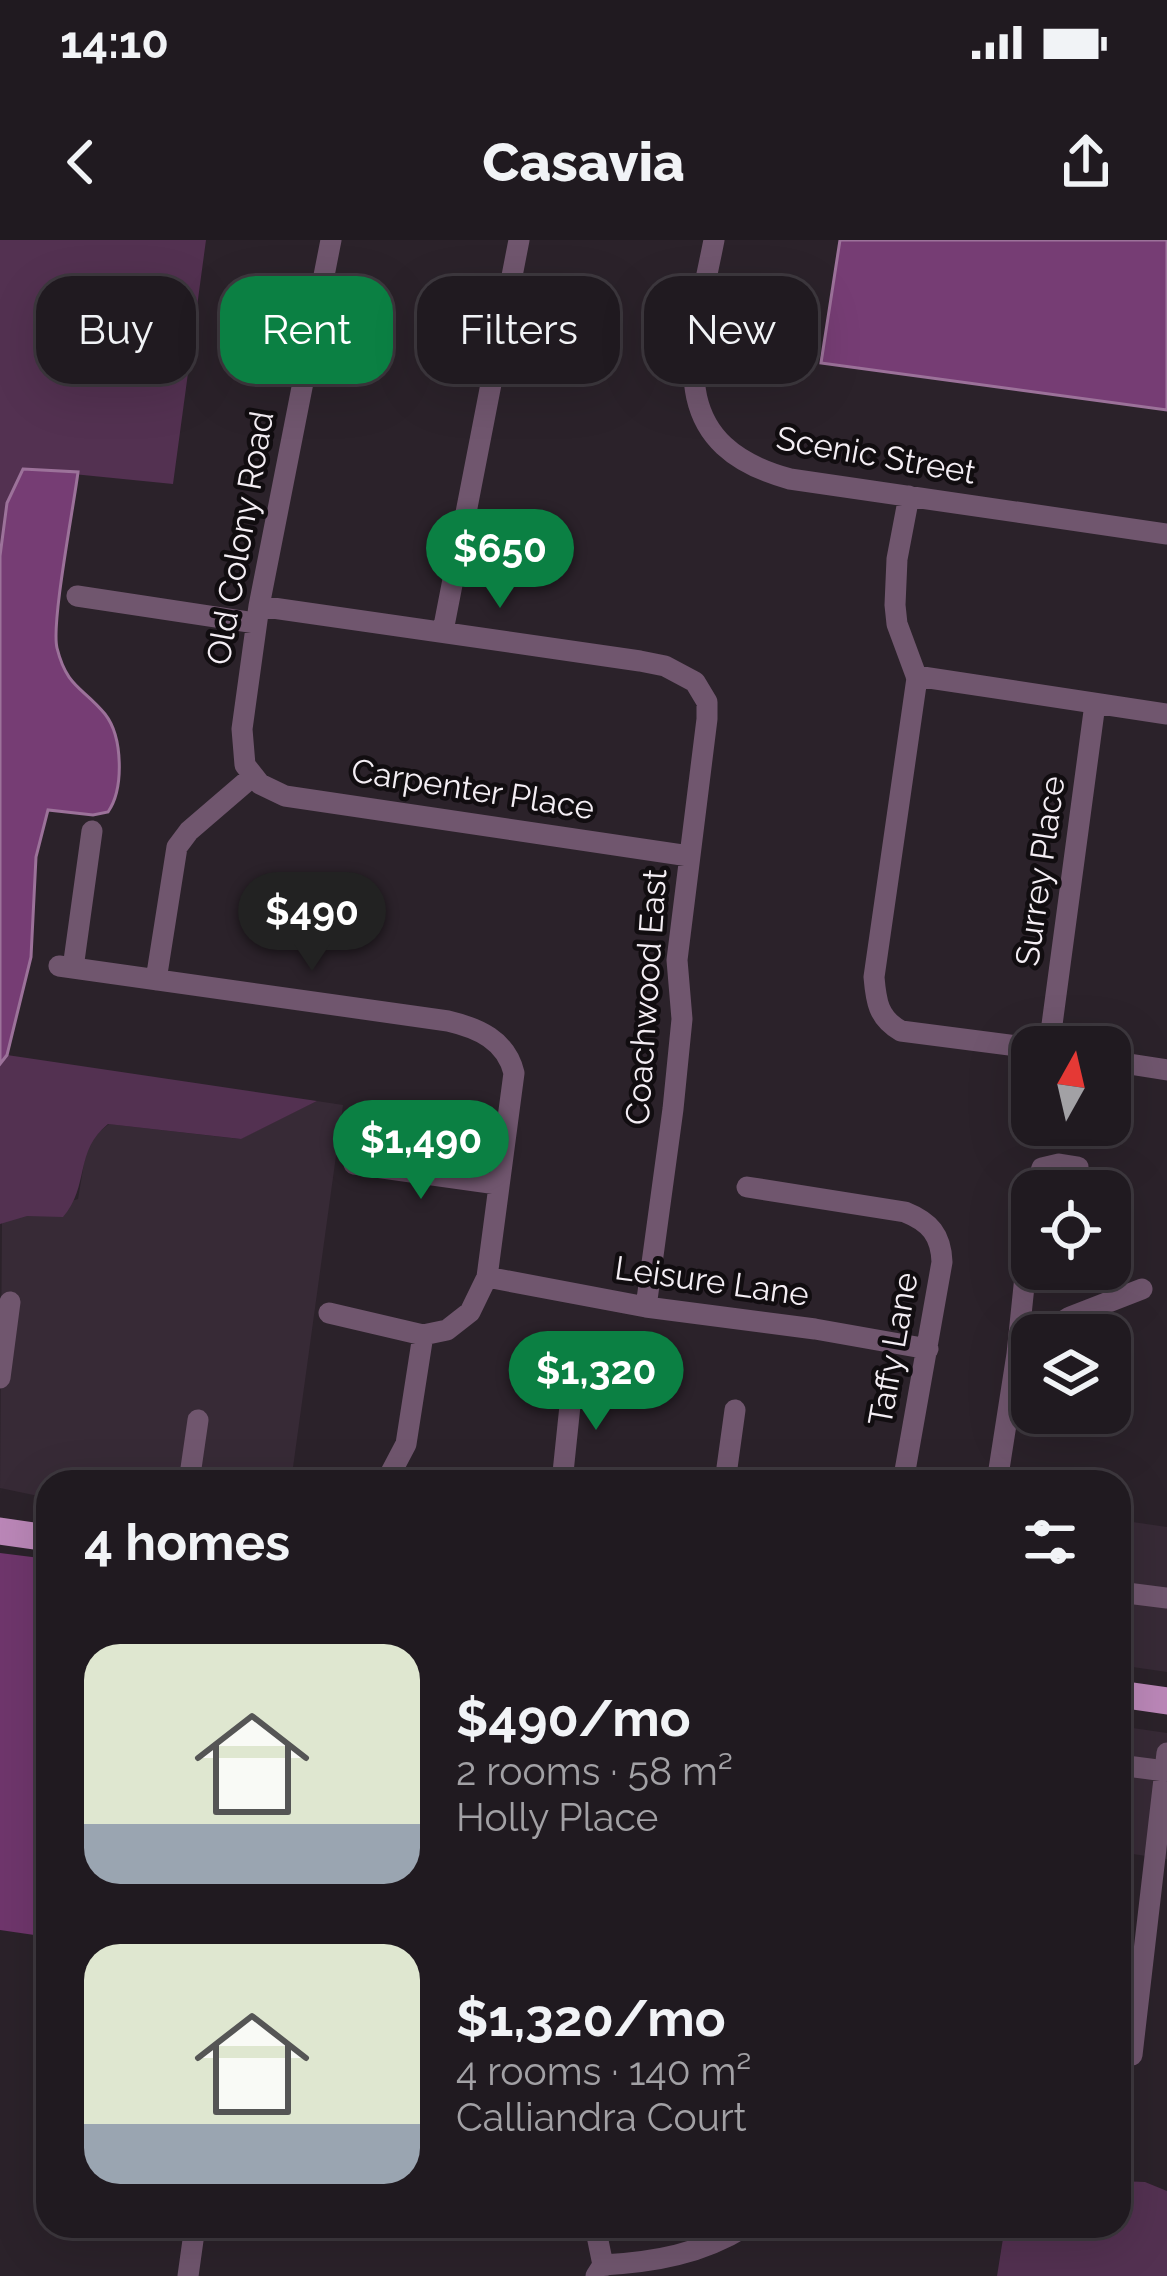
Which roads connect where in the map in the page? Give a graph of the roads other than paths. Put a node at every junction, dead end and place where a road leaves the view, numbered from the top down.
1 (331, 240) edge
2 (519, 240) edge
3 (715, 240) edge
4 (909, 496) junction
5 (1167, 534) edge
6 (77, 596) dead end
7 (257, 615) junction
8 (443, 632) junction
9 (916, 676) junction
10 (1095, 704) junction
11 (1167, 714) edge
12 (253, 776) junction
13 (92, 831) dead end
14 (689, 856) junction
15 (156, 980) junction
16 (1052, 1026) edge
17 (1011, 1045) edge
18 (1131, 1064) edge
19 (1167, 1070) edge
20 (354, 1164) dead end
21 (1078, 1167) dead end
22 (1041, 1170) edge
23 (497, 1184) junction
24 (747, 1187) dead end
25 (487, 1277) junction
26 (1142, 1289) dead end
27 (10, 1302) dead end
28 (646, 1307) junction
29 (329, 1312) dead end
30 (1080, 1314) edge
31 (423, 1335) junction
32 (928, 1349) junction
33 (574, 1377) dead end
34 (0, 1378) edge
35 (1011, 1391) edge
36 (736, 1411) dead end
37 (198, 1420) dead end
38 (191, 1470) edge
39 (392, 1470) edge
40 (563, 1470) edge
41 (727, 1470) edge
42 (905, 1470) edge
43 (999, 1470) edge
44 (0, 1531) edge
45 (36, 1536) edge
46 (1131, 1594) edge
47 (1167, 1598) edge
48 (1131, 1698) edge
49 (1167, 1701) edge
50 (1166, 1762) edge
51 (1131, 1764) edge
52 (1132, 2055) dead end
53 (193, 2238) edge
54 (596, 2238) edge
55 (723, 2238) edge
56 (599, 2270) edge
57 (188, 2276) edge

1 - 7 street, Old Colony Road
2 - 8 street
3 - 4 street, Scenic Street
4 - 5 street, Scenic Street
4 - 9 street
6 - 7 street
7 - 8 street
7 - 12 street, Old Colony Road
8 - 14 street, Coachwood East
9 - 10 street
9 - 17 street
10 - 11 street
10 - 16 street, Surrey Place
12 - 14 street, Carpenter Place
12 - 15 street
13 - 15 street
14 - 28 street, Coachwood East
15 - 23 street
18 - 19 street
20 - 23 street
21 - 22 street
23 - 25 street
24 - 32 street, Taffy Lane
25 - 28 street, Leisure Lane
25 - 31 street
26 - 30 street
27 - 34 street
28 - 32 street, Leisure Lane
29 - 31 street
31 - 39 street
32 - 42 street, Taffy Lane
33 - 40 street
35 - 43 street
36 - 41 street
37 - 38 street
44 - 45 main road
46 - 47 street
48 - 49 main road
50 - 51 street
50 - 52 street
53 - 57 street
54 - 56 street
55 - 56 street

